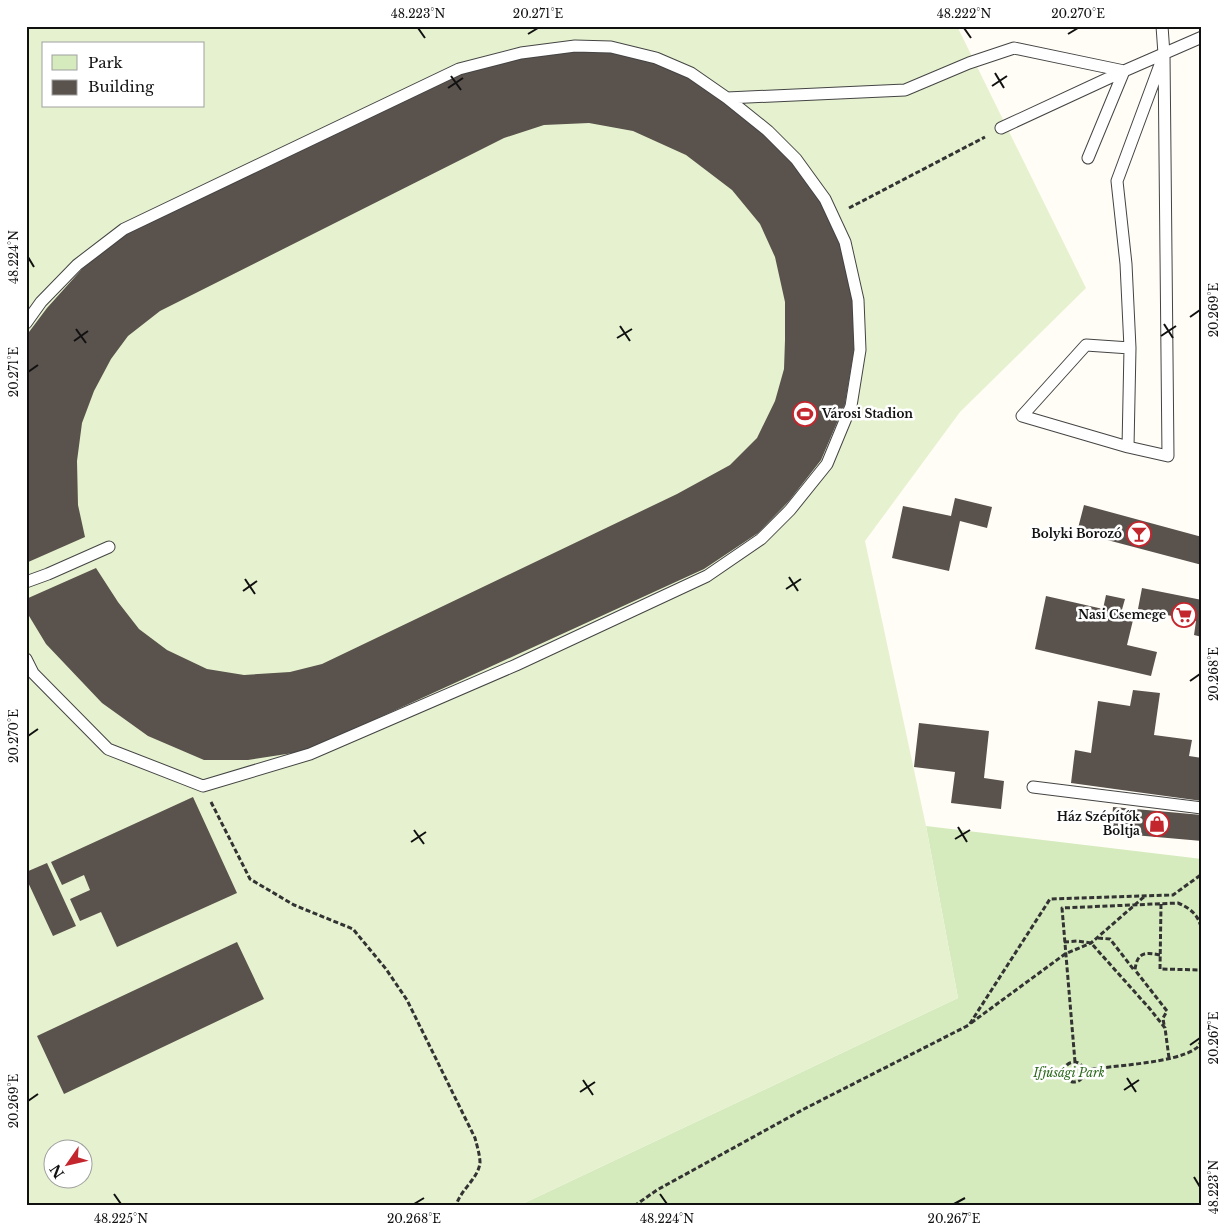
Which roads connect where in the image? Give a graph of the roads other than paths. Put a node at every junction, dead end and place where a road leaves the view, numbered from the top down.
1 (1162, 26) edge
2 (1202, 37) edge
3 (1164, 54) junction
4 (1124, 71) junction
5 (727, 98) junction
6 (1001, 128) road end
7 (1088, 158) dead end
8 (26, 323) edge
9 (1130, 348) junction
10 (1128, 447) junction
11 (108, 547) dead end
12 (26, 582) edge
13 (26, 659) edge
14 (1033, 787) dead end
15 (1202, 808) edge

1 - 3 lane
2 - 3 lane
3 - 4 lane
3 - 9 lane
3 - 10 lane
4 - 5 lane
4 - 6 lane
4 - 7 lane
5 - 8 lane
5 - 13 lane
9 - 10 lane
9 - 10 lane
11 - 12 lane
14 - 15 lane

